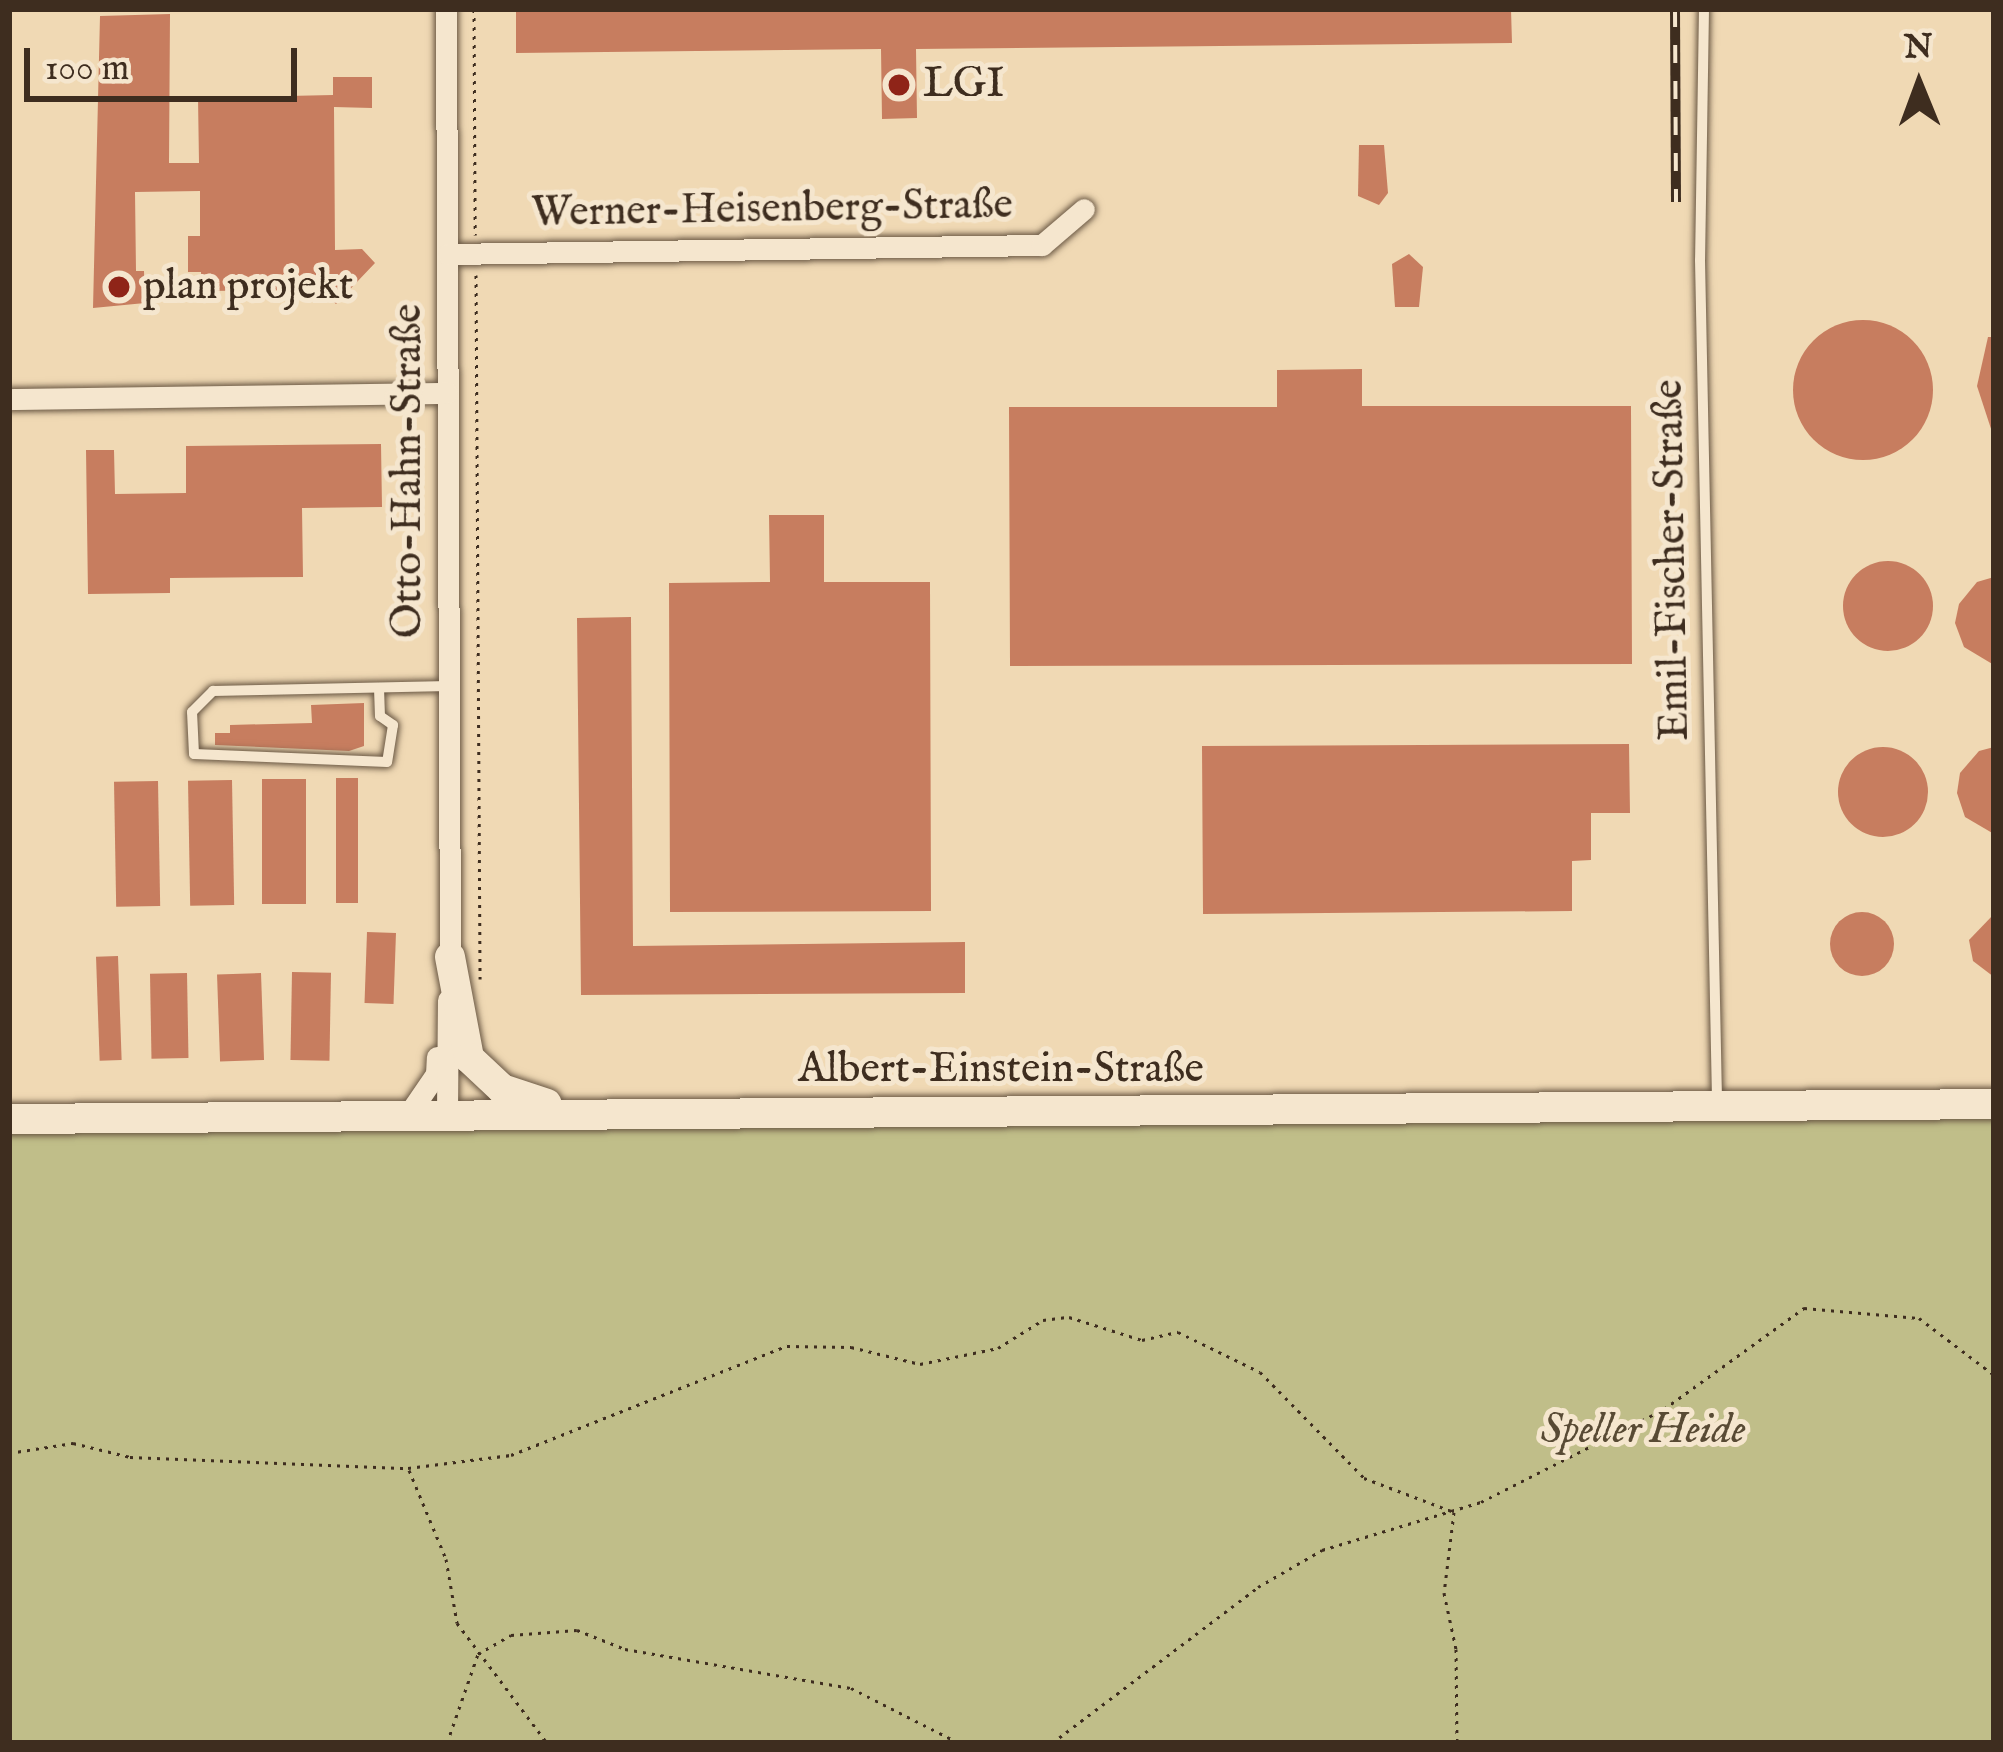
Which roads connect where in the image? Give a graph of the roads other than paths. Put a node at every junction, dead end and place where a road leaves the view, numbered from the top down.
1 (446, 9) edge
2 (1704, 9) edge
3 (1084, 209) dead end
4 (448, 254) junction
5 (446, 393) junction
6 (9, 399) edge
7 (448, 686) junction
8 (379, 688) junction
9 (450, 945) junction
10 (1994, 1104) edge
11 (9, 1108) edge
12 (1718, 1111) junction
13 (410, 1112) junction
14 (447, 1112) junction
15 (576, 1114) junction
16 (142, 1116) junction
17 (9, 1119) edge

1 - 4 street, Otto-Hahn-Straße
2 - 12 lane, Emil-Fischer-Straße
3 - 4 street, Werner-Heisenberg-Straße
4 - 5 street, Otto-Hahn-Straße
5 - 6 street
5 - 7 street, Otto-Hahn-Straße
7 - 8 lane
7 - 9 street, Otto-Hahn-Straße
8 - 8 lane
9 - 13 street, Otto-Hahn-Straße
9 - 14 street, Otto-Hahn-Straße
9 - 15 main road
10 - 12 main road, Albert-Einstein-Straße
11 - 16 main road
12 - 15 main road, Albert-Einstein-Straße
13 - 14 main road, Albert-Einstein-Straße
13 - 16 main road, Albert-Einstein-Straße
14 - 15 main road, Albert-Einstein-Straße
16 - 17 main road, Albert-Einstein-Straße

